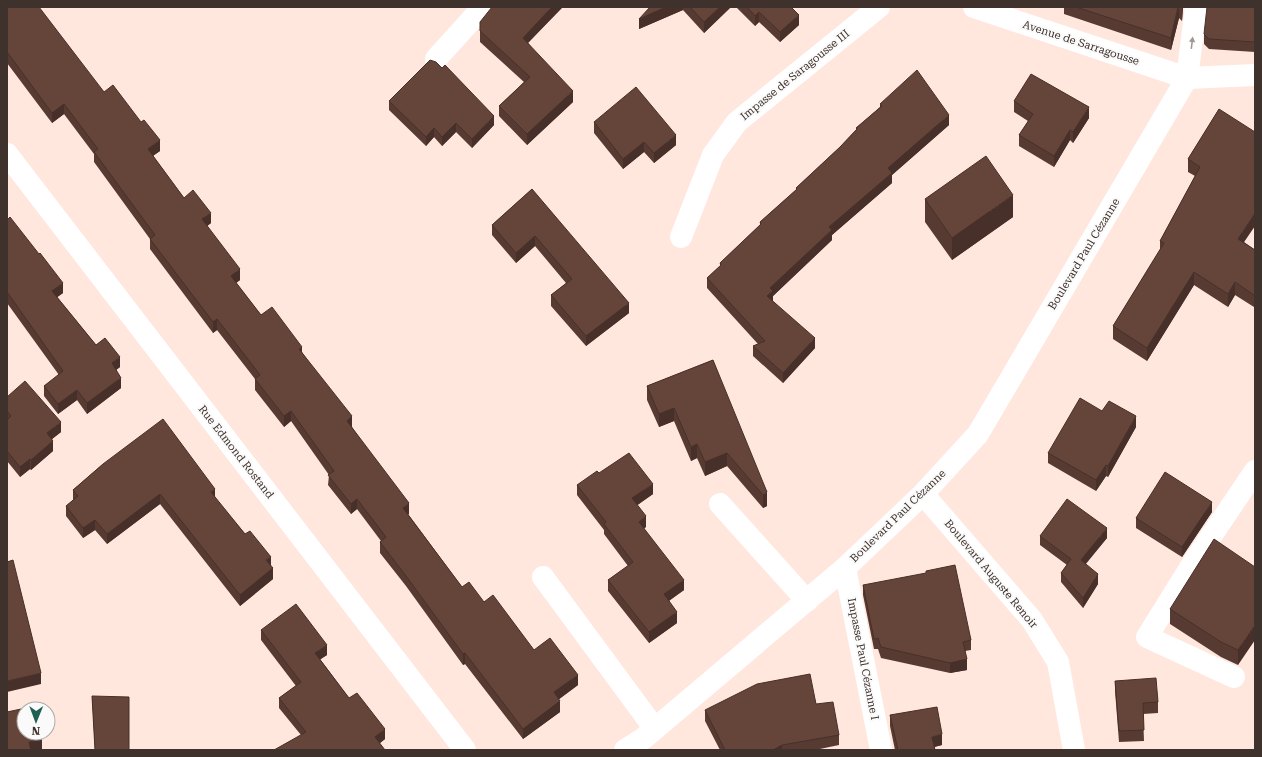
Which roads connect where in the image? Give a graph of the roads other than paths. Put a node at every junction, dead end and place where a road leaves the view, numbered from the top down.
1 (483, 7) edge
2 (879, 7) edge
3 (974, 7) edge
4 (1196, 7) edge
5 (436, 59) dead end
6 (1255, 75) edge
7 (1187, 78) junction
8 (7, 154) edge
9 (681, 237) dead end
10 (1255, 471) edge
11 (923, 494) junction
12 (720, 504) dead end
13 (844, 568) junction
14 (543, 577) dead end
15 (807, 601) junction
16 (1234, 677) dead end
17 (655, 729) junction
18 (465, 750) edge
19 (625, 750) edge
20 (881, 750) edge
21 (1074, 750) edge

1 - 5 street
2 - 9 street, Impasse de Saragousse III
3 - 7 street, Avenue de Sarragousse
7 -> 4 street
6 - 7 street
7 - 11 street, Boulevard Paul Cézanne
8 - 18 street, Rue Edmond Rostand
10 - 16 street
11 - 13 street, Boulevard Paul Cézanne
11 - 21 street, Boulevard Auguste Renoir
12 - 15 street
13 - 15 street, Boulevard Paul Cézanne
13 - 20 street, Impasse Paul Cézanne I
14 - 17 street
15 - 17 street, Boulevard Paul Cézanne
17 - 19 street, Boulevard Paul Cézanne

